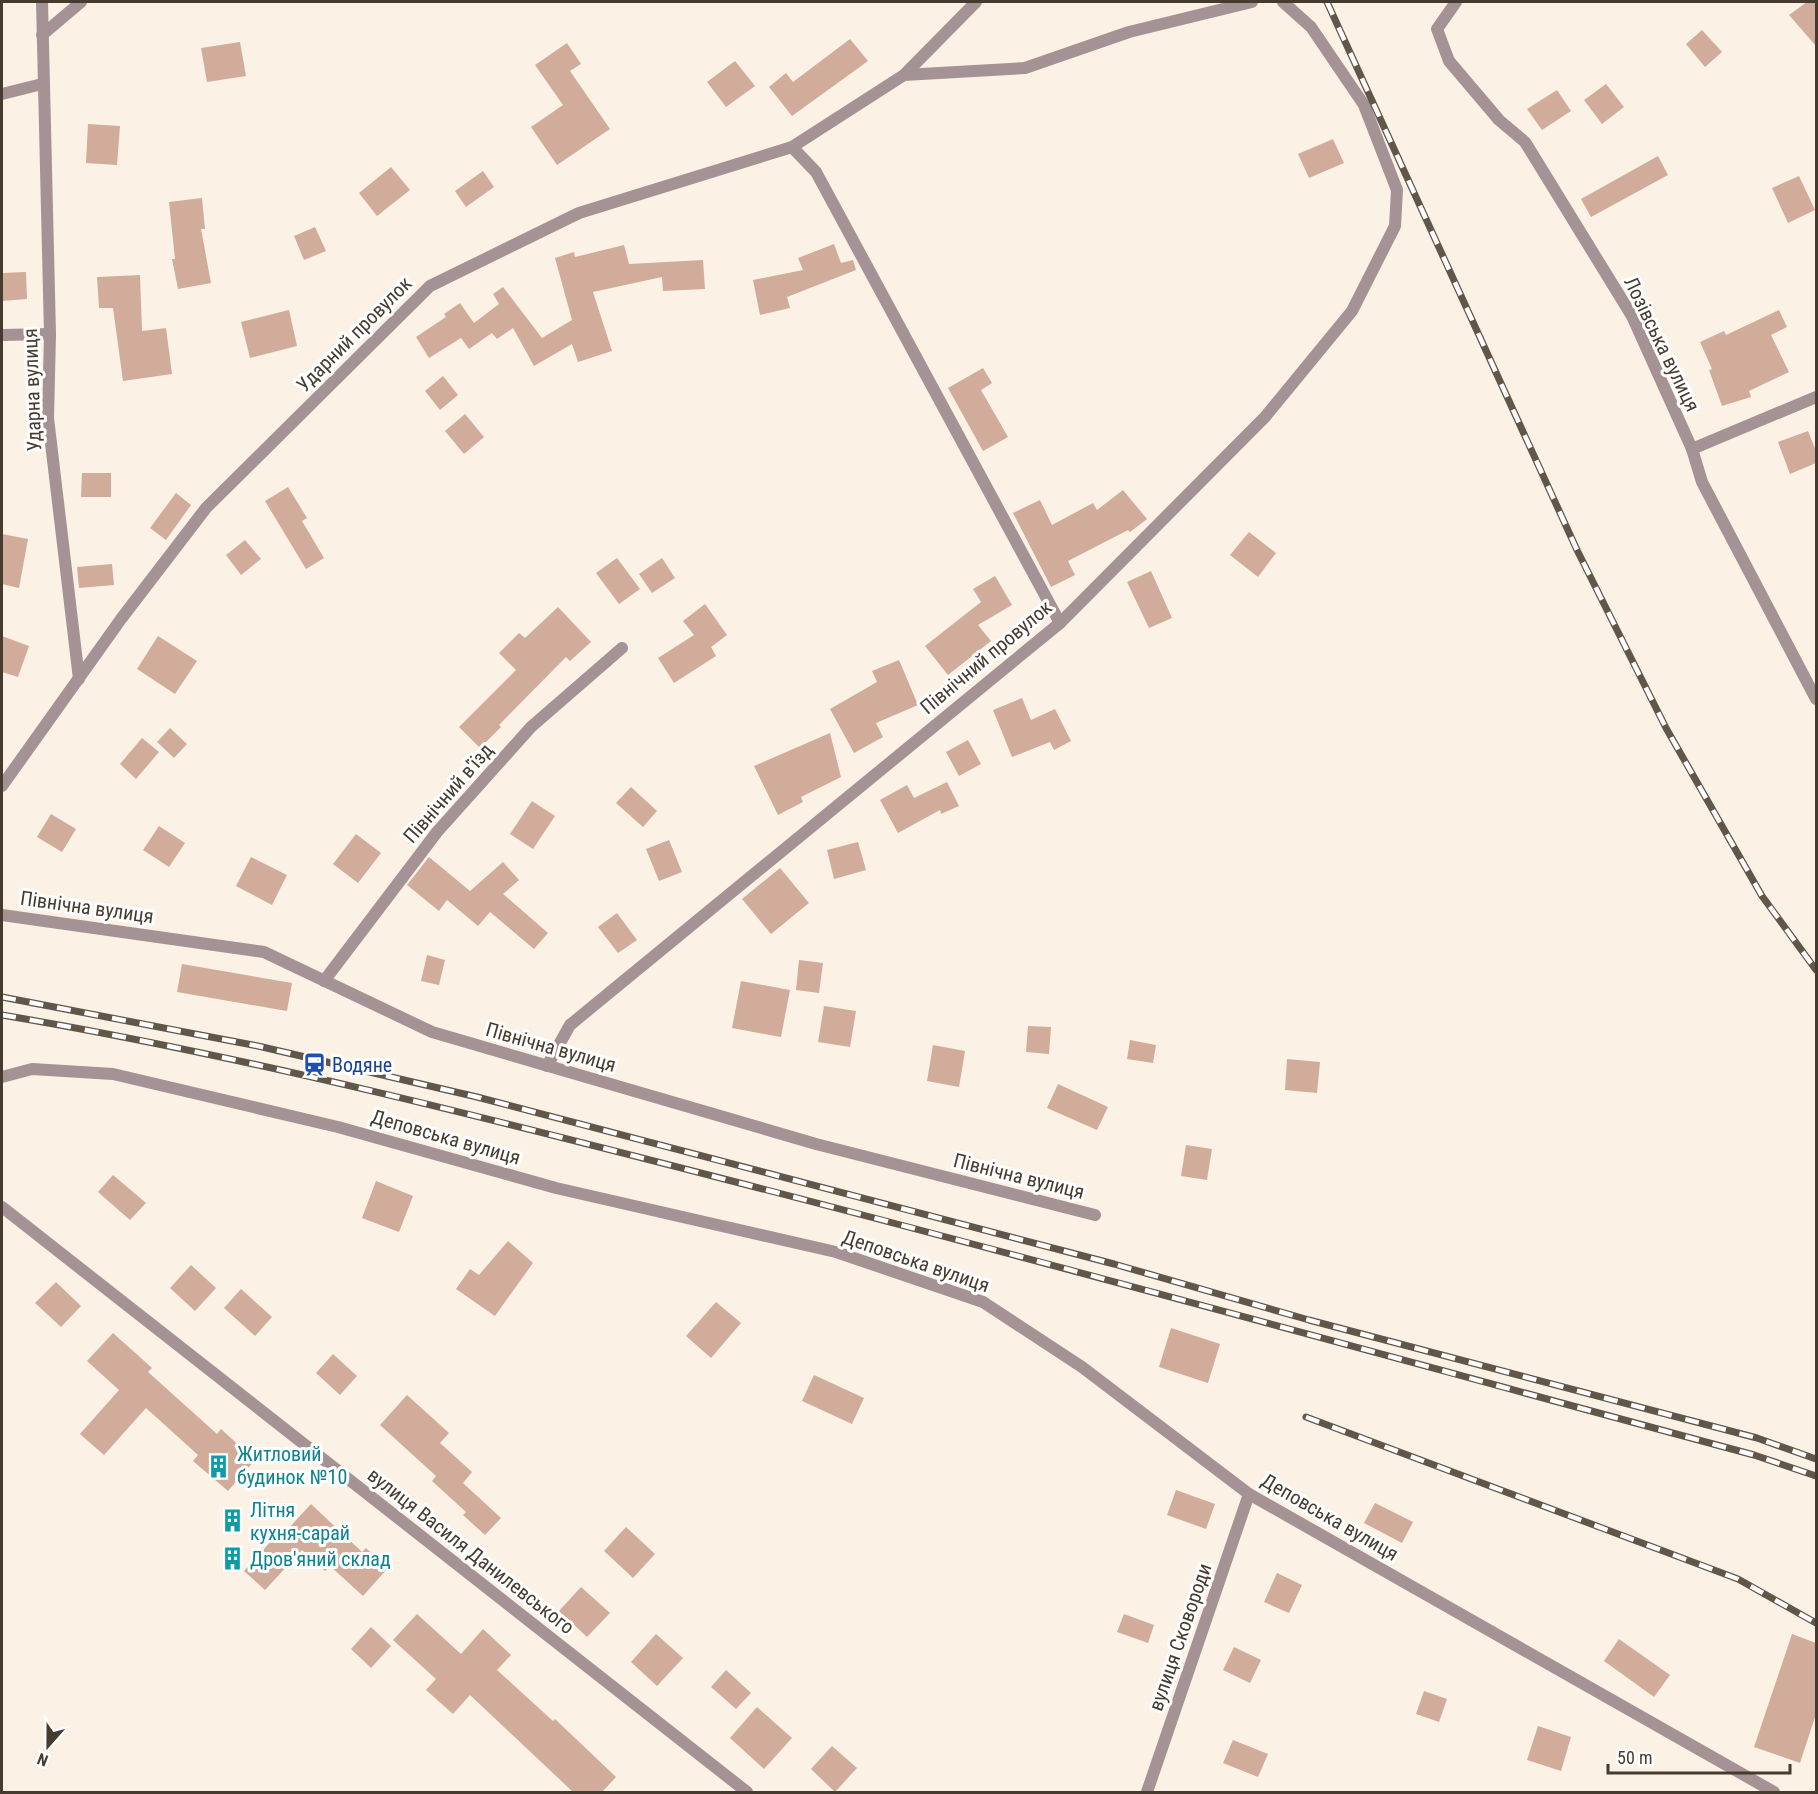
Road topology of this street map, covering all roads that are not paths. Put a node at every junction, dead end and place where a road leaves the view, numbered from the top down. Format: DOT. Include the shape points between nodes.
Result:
graph roads {
  1 [pos="42,2"];
  2 [pos="81,2"];
  3 [pos="976,2"];
  4 [pos="1252,2"];
  5 [pos="1283,2"];
  6 [pos="1456,2"];
  7 [pos="42,35"];
  8 [pos="904,75"];
  9 [pos="42,84"];
  10 [pos="2,94"];
  11 [pos="792,147"];
  12 [pos="50,333"];
  13 [pos="2,334"];
  14 [pos="1816,398"];
  15 [pos="1692,449"];
  16 [pos="1060,622"];
  17 [pos="622,648"];
  18 [pos="79,679"];
  19 [pos="1816,699"];
  20 [pos="2,786"];
  21 [pos="2,915"];
  22 [pos="324,981"];
  23 [pos="547,1066"];
  24 [pos="2,1077"];
  25 [pos="2,1207"];
  26 [pos="1095,1215"];
  27 [pos="1249,1494"];
  28 [pos="747,1792"];
  29 [pos="1147,1792"];
  30 [pos="1773,1792"];
  1 -- 7 [label="street, Ударна вулиця"];
  2 -- 7 [label="street"];
  3 -- 8 [label="street, Ударний провулок"];
  4 -- 8 [label="street" via="1129,32 1025,68"];
  5 -- 16 [label="street, Північний провулок" via="1311,27 1364,105 1397,190 1395,226 1352,311 1265,417"];
  6 -- 15 [label="street, Лозівська вулиця" via="1437,29 1449,61 1499,120 1526,142 1632,316"];
  7 -- 9 [label="street, Ударна вулиця"];
  8 -- 11 [label="street, Ударний провулок"];
  9 -- 10 [label="street"];
  9 -- 12 [label="street, Ударна вулиця"];
  11 -- 16 [label="street" via="816,172"];
  11 -- 18 [label="street, Ударний провулок" via="579,213 430,286 206,508"];
  12 -- 13 [label="street"];
  12 -- 18 [label="street, Ударна вулиця" via="48,418"];
  14 -- 15 [label="street"];
  15 -- 19 [label="street, Лозівська вулиця" via="1702,482"];
  16 -- 23 [label="street, Північний провулок" via="570,1025"];
  17 -- 22 [label="street, Північний в'їзд" via="524,736 437,832"];
  18 -- 20 [label="street"];
  21 -- 22 [label="street, Північна вулиця" via="264,952"];
  22 -- 23 [label="street, Північна вулиця" via="432,1032"];
  23 -- 26 [label="street, Північна вулиця" via="806,1141"];
  24 -- 27 [label="street, Деповська вулиця" via="32,1068 113,1074 338,1126 556,1188 836,1252 983,1302 1082,1367"];
  25 -- 28 [label="street, вулиця Василя Данилевського"];
  27 -- 29 [label="street, вулиця Сковороди"];
  27 -- 30 [label="street, Деповська вулиця"];
}
